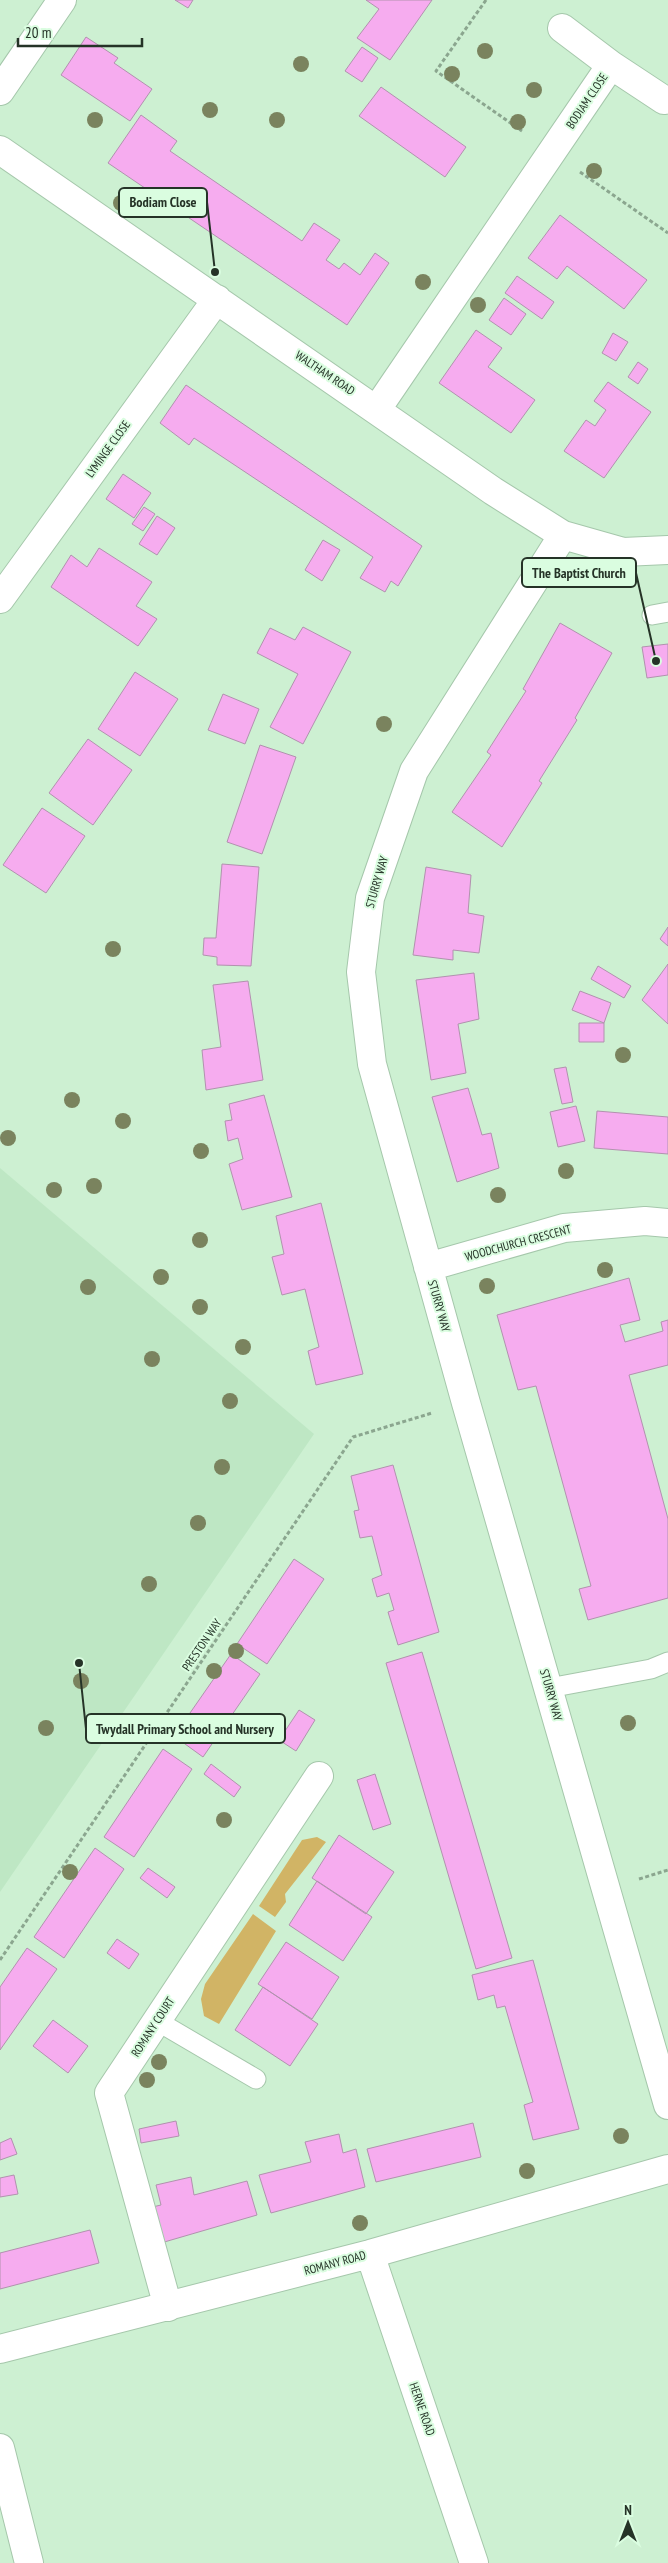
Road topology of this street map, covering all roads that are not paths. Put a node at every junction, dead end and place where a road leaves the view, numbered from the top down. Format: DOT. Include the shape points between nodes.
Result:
graph roads {
  1 [pos="62,0"];
  2 [pos="562,28"];
  3 [pos="611,65"];
  4 [pos="0,91"];
  5 [pos="664,100"];
  6 [pos="0,150"];
  7 [pos="217,299"];
  8 [pos="377,409"];
  9 [pos="563,535"];
  10 [pos="668,550"];
  11 [pos="0,599"];
  12 [pos="668,1223"];
  13 [pos="428,1268"];
  14 [pos="668,1662"];
  15 [pos="549,1688"];
  16 [pos="319,1776"];
  17 [pos="156,2022"];
  18 [pos="256,2079"];
  19 [pos="668,2105"];
  20 [pos="668,2169"];
  21 [pos="370,2254"];
  22 [pos="168,2307"];
  23 [pos="0,2349"];
  24 [pos="0,2448"];
  25 [pos="29,2563"];
  26 [pos="474,2563"];
  1 -- 4 [label="street"];
  2 -- 3 [label="street, BODIAM CLOSE"];
  3 -- 5 [label="street, BODIAM CLOSE"];
  3 -- 8 [label="street, BODIAM CLOSE"];
  6 -- 7 [label="street, WALTHAM ROAD"];
  7 -- 8 [label="street, WALTHAM ROAD"];
  7 -- 11 [label="street, LYMINGE CLOSE"];
  8 -- 9 [label="street, WALTHAM ROAD" via="493,491"];
  9 -- 10 [label="street, WALTHAM ROAD" via="623,552"];
  9 -- 13 [label="street, STURRY WAY" via="414,771 370,898 361,972 372,1064"];
  12 -- 13 [label="street, WOODCHURCH CRESCENT" via="645,1221 564,1228"];
  13 -- 15 [label="street, STURRY WAY"];
  14 -- 15 [label="lane" via="651,1669"];
  15 -- 19 [label="street, STURRY WAY"];
  16 -- 17 [label="street, ROMANY COURT"];
  17 -- 18 [label="lane"];
  17 -- 22 [label="street, ROMANY COURT" via="109,2093"];
  20 -- 21 [label="street, ROMANY ROAD"];
  21 -- 22 [label="street, ROMANY ROAD"];
  21 -- 26 [label="street, HERNE ROAD"];
  22 -- 23 [label="street, ROMANY ROAD"];
  24 -- 25 [label="street"];
}
